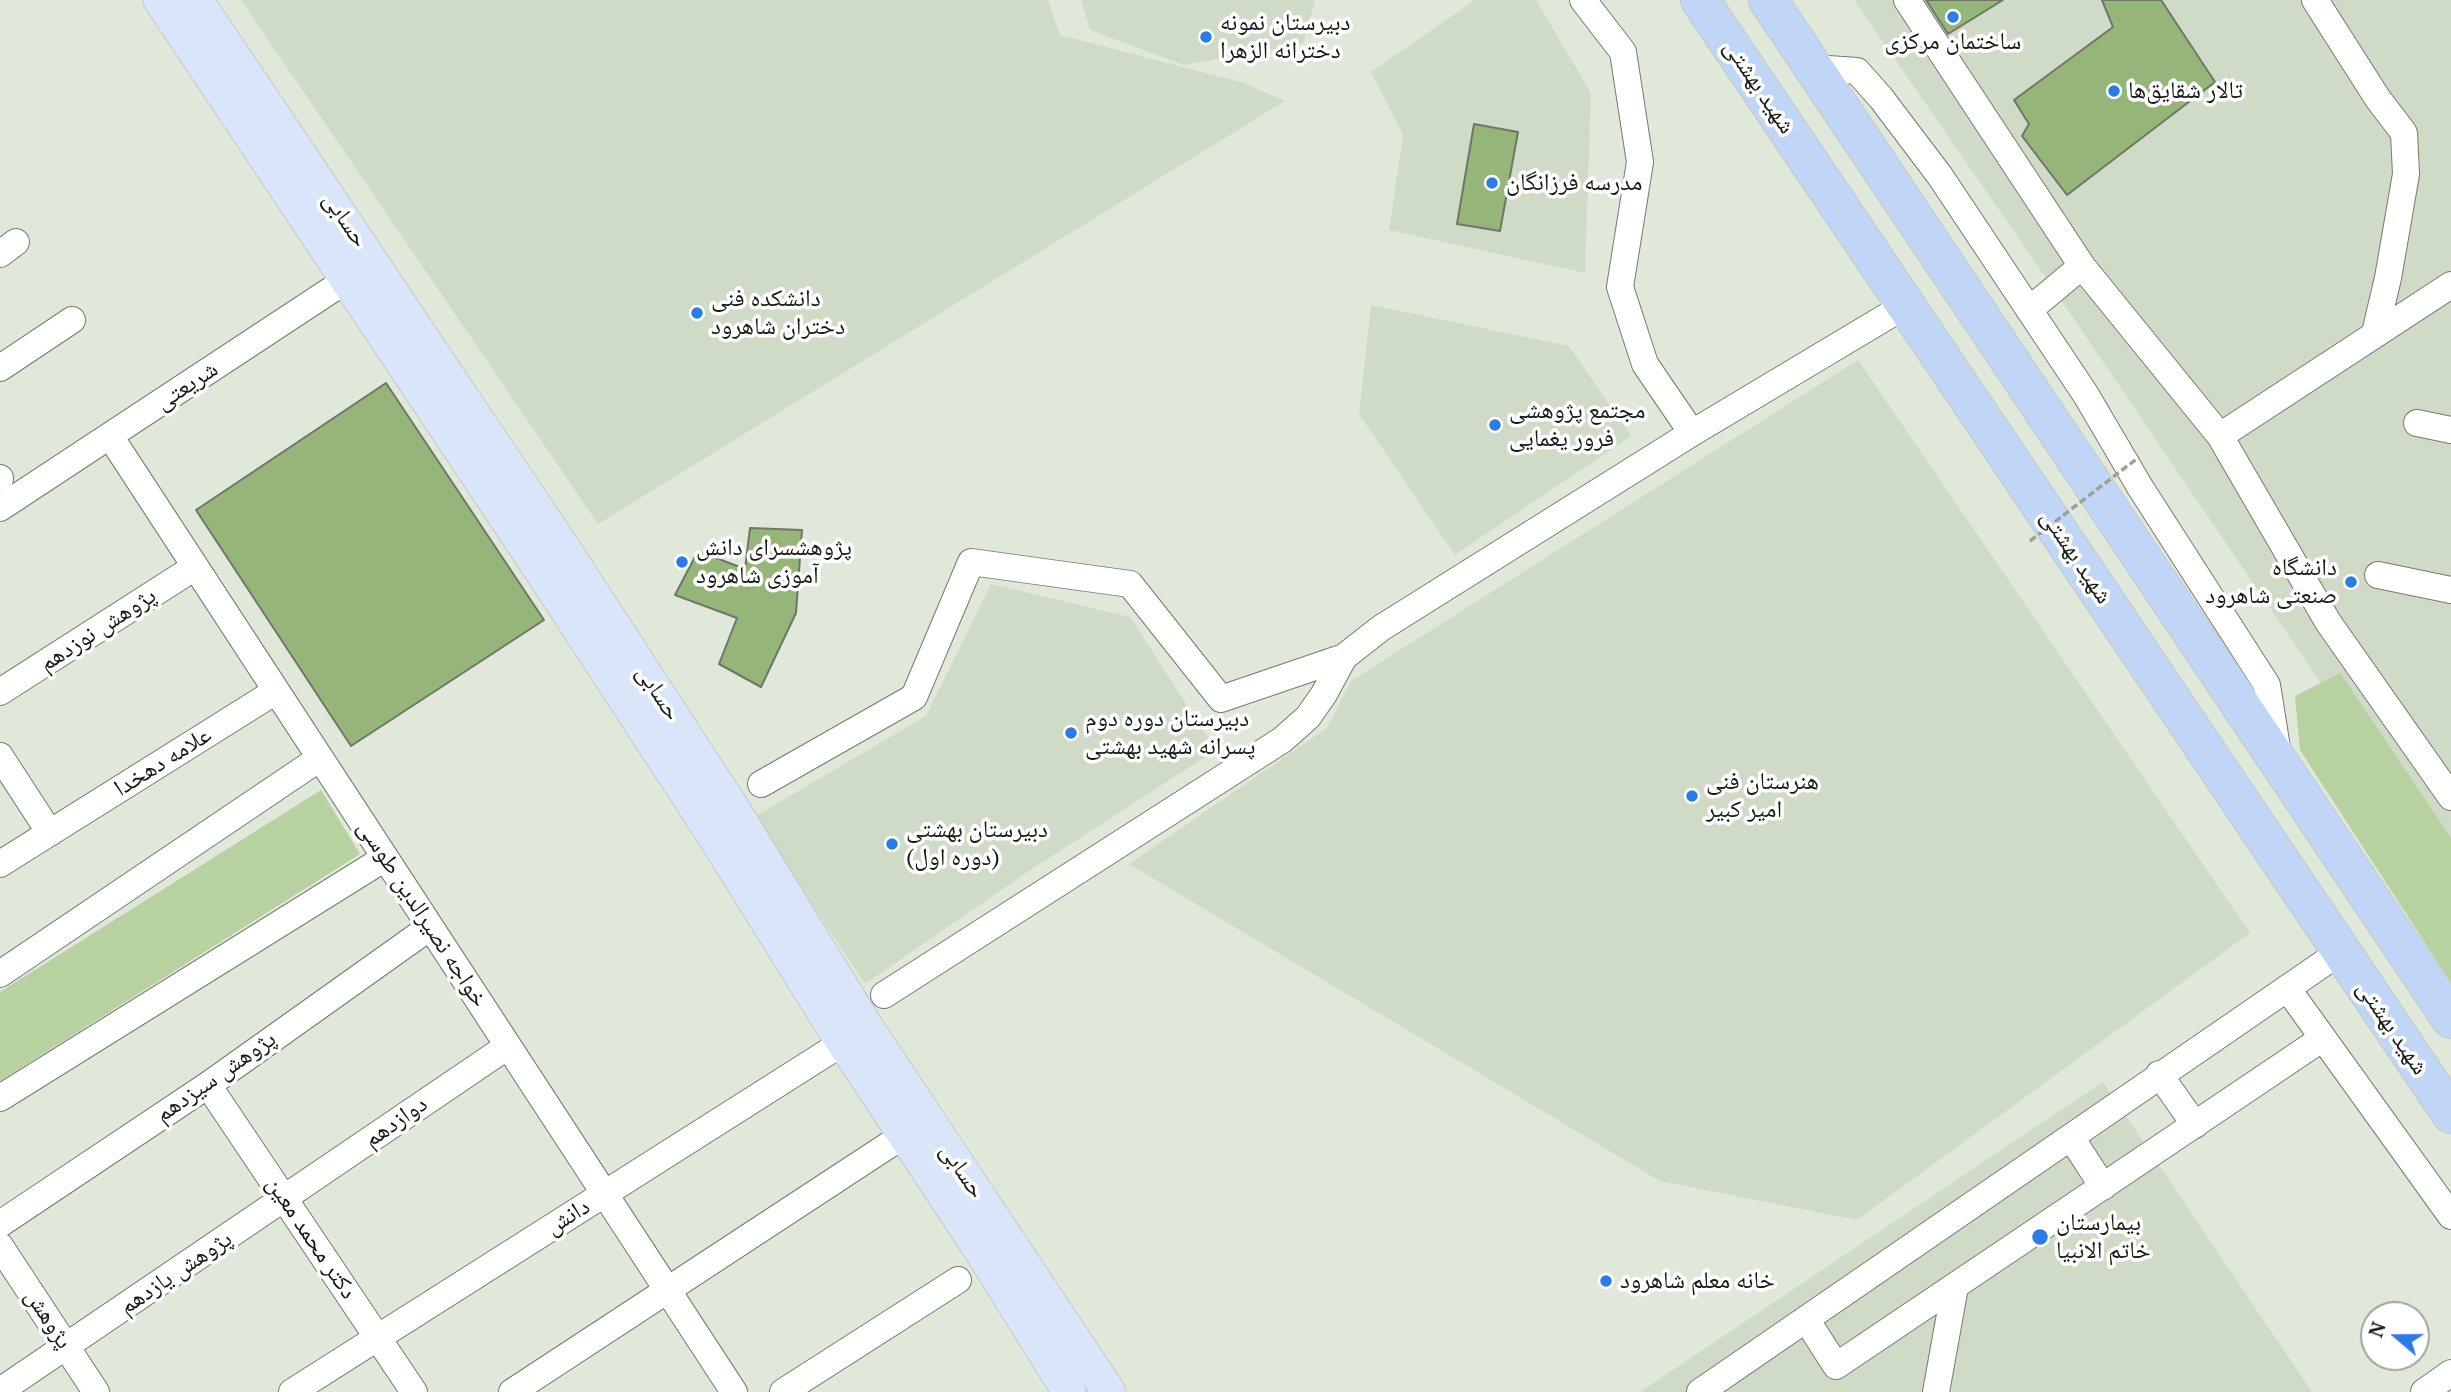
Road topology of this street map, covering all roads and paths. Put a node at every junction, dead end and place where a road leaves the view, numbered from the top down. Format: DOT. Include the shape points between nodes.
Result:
graph roads {
  1 [pos="160,0"];
  2 [pos="196,0"];
  3 [pos="1583,0"];
  4 [pos="1700,0"];
  5 [pos="1768,0"];
  6 [pos="1907,0"];
  7 [pos="2315,0"];
  8 [pos="1814,68"];
  9 [pos="373,263"];
  10 [pos="2082,266"];
  11 [pos="346,281"];
  12 [pos="2451,285"];
  13 [pos="1906,305"];
  14 [pos="2029,310"];
  15 [pos="72,320"];
  16 [pos="2375,333"];
  17 [pos="0,368"];
  18 [pos="2417,423"];
  19 [pos="2451,430"];
  20 [pos="1692,433"];
  21 [pos="110,436"];
  22 [pos="2220,436"];
  23 [pos="2140,457"];
  24 [pos="0,508"];
  25 [pos="2030,541"];
  26 [pos="195,567"];
  27 [pos="2378,575"];
  28 [pos="2451,590"];
  29 [pos="1344,657"];
  30 [pos="276,691"];
  31 [pos="0,692"];
  32 [pos="0,756"];
  33 [pos="320,758"];
  34 [pos="2280,762"];
  35 [pos="761,784"];
  36 [pos="2451,797"];
  37 [pos="50,833"];
  38 [pos="386,858"];
  39 [pos="0,864"];
  40 [pos="430,927"];
  41 [pos="2340,952"];
  42 [pos="0,974"];
  43 [pos="2287,988"];
  44 [pos="884,995"];
  45 [pos="2446,998"];
  46 [pos="855,1035"];
  47 [pos="2323,1038"];
  48 [pos="508,1046"];
  49 [pos="2159,1074"];
  50 [pos="208,1085"];
  51 [pos="0,1098"];
  52 [pos="2451,1114"];
  53 [pos="2195,1125"];
  54 [pos="904,1135"];
  55 [pos="2071,1137"];
  56 [pos="2103,1187"];
  57 [pos="604,1194"];
  58 [pos="284,1199"];
  59 [pos="2451,1216"];
  60 [pos="0,1224"];
  61 [pos="0,1246"];
  62 [pos="958,1280"];
  63 [pos="1955,1287"];
  64 [pos="667,1290"];
  65 [pos="1806,1319"];
  66 [pos="377,1338"];
  67 [pos="67,1347"];
  68 [pos="2451,1373"];
  69 [pos="1061,1389"];
  70 [pos="0,1391"];
  71 [pos="96,1392"];
  72 [pos="292,1392"];
  73 [pos="414,1392"];
  74 [pos="512,1392"];
  75 [pos="734,1392"];
  76 [pos="783,1392"];
  77 [pos="1110,1392"];
  78 [pos="1700,1392"];
  79 [pos="1936,1392"];
  80 [pos="2424,1392"];
  1 -- 11 [label="main road, حسابی"];
  2 -- 9 [label="main road, حسابی"];
  3 -- 20 [label="street" via="1623,52 1640,162 1620,287 1645,364"];
  4 -- 13 [label="highway, شهید بهشتی"];
  5 -- 8 [label="highway"];
  6 -- 10 [label="street"];
  7 -- 16 [label="street" via="2404,133 2406,174"];
  8 -- 14 [label="street" via="1857,71 1881,98 1940,176"];
  8 -- 34 [label="highway"];
  9 -- 11 [label="street, شریعتی"];
  9 -- 46 [label="main road, حسابی" via="721,790"];
  10 -- 14 [label="street"];
  10 -- 22 [label="street"];
  11 -- 21 [label="street, شریعتی"];
  11 -- 46 [label="main road, حسابی" via="714,836"];
  12 -- 16 [label="street"];
  13 -- 20 [label="street"];
  13 -- 41 [label="highway, شهید بهشتی"];
  14 -- 34 [label="street" via="2267,685"];
  15 -- 17 [label="street"];
  16 -- 22 [label="street"];
  18 -- 19 [label="street"];
  20 -- 29 [label="street" via="1381,628"];
  21 -- 24 [label="street, شریعتی"];
  21 -- 26 [label="street, خواجه نصیرالدین طوسی"];
  22 -- 36 [label="street" via="2328,622"];
  23 -- 25 [label="path, bridge"];
  26 -- 30 [label="street, خواجه نصیرالدین طوسی"];
  26 -- 31 [label="street, پژوهش نوزدهم"];
  27 -- 28 [label="street"];
  29 -- 35 [label="street" via="1221,699 1130,584 971,562 914,697"];
  29 -- 44 [label="street" via="1308,717 1282,740"];
  30 -- 33 [label="street, خواجه نصیرالدین طوسی"];
  30 -- 37 [label="street, علامه دهخدا"];
  32 -- 37 [label="street"];
  33 -- 38 [label="street, خواجه نصیرالدین طوسی"];
  33 -- 42 [label="street"];
  34 -- 45 [label="highway"];
  37 -- 39 [label="street, علامه دهخدا"];
  38 -- 40 [label="street, خواجه نصیرالدین طوسی"];
  38 -- 51 [label="street"];
  40 -- 48 [label="street, خواجه نصیرالدین طوسی"];
  40 -- 50 [label="street, پژوهش سیزدهم"];
  41 -- 43 [label="street"];
  41 -- 52 [label="highway, شهید بهشتی"];
  43 -- 47 [label="street"];
  43 -- 49 [label="street"];
  46 -- 54 [label="main road, حسابی"];
  46 -- 57 [label="street, دانش"];
  46 -- 77 [label="main road, حسابی"];
  47 -- 53 [label="street"];
  47 -- 59 [label="street"];
  48 -- 57 [label="street, خواجه نصیرالدین طوسی"];
  48 -- 58 [label="street, دوازدهم"];
  49 -- 53 [label="street"];
  49 -- 55 [label="street"];
  50 -- 58 [label="street, دکتر محمد معین"];
  50 -- 60 [label="street, پژوهش سیزدهم"];
  53 -- 56 [label="street"];
  54 -- 64 [label="street"];
  54 -- 69 [label="main road, حسابی" via="978,1246"];
  55 -- 56 [label="street"];
  55 -- 65 [label="street"];
  56 -- 63 [label="street"];
  57 -- 64 [label="street, خواجه نصیرالدین طوسی"];
  57 -- 66 [label="street, دانش"];
  58 -- 66 [label="street, دکتر محمد معین"];
  58 -- 67 [label="street, پژوهش یازدهم"];
  61 -- 67 [label="street, پژوهش"];
  62 -- 76 [label="street"];
  63 -- 65 [label="street" via="1836,1366"];
  63 -- 79 [label="street"];
  64 -- 74 [label="street"];
  64 -- 75 [label="street, خواجه نصیرالدین طوسی"];
  65 -- 78 [label="street"];
  66 -- 72 [label="street, دانش"];
  66 -- 73 [label="street, دکتر محمد معین"];
  67 -- 70 [label="street, پژوهش یازدهم"];
  67 -- 71 [label="street, پژوهش"];
  68 -- 80 [label="street"];
}
